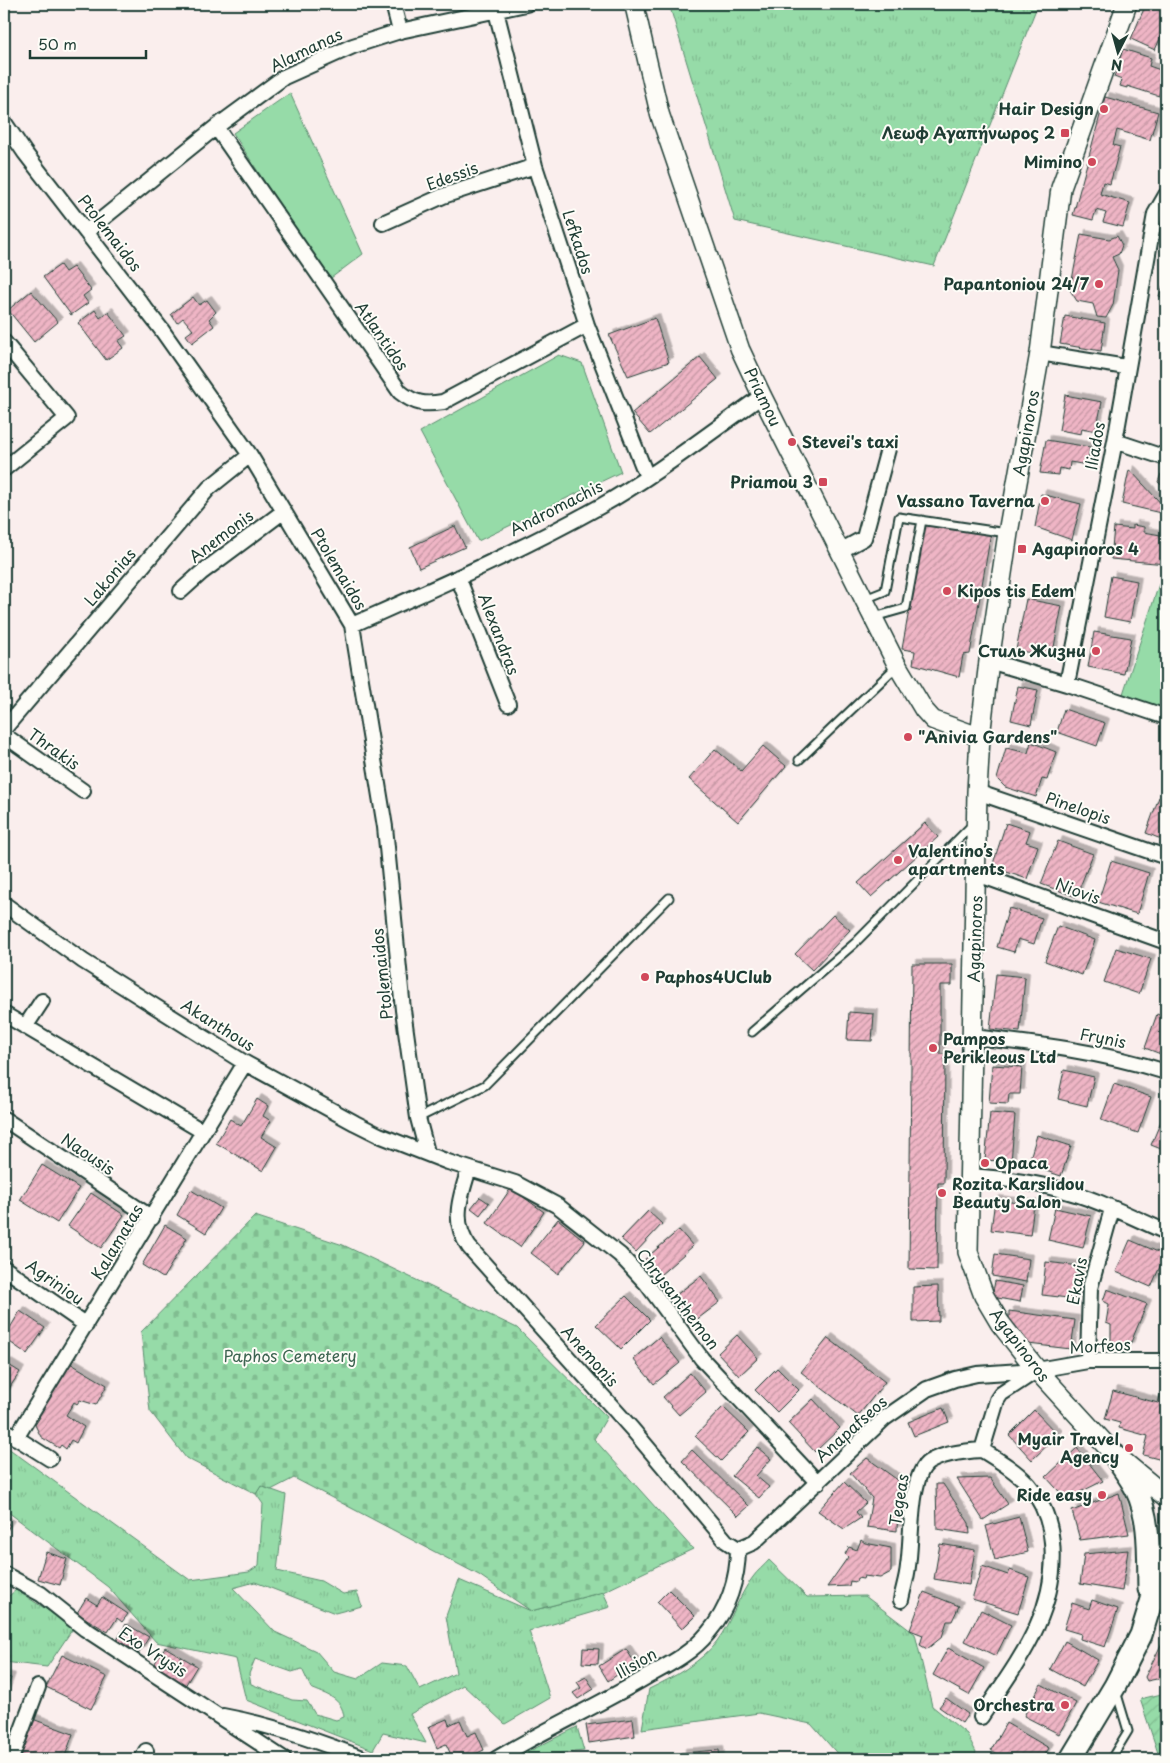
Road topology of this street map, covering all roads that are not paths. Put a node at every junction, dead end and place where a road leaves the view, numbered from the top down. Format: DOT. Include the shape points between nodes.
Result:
graph roads {
  1 [pos="393,4"];
  2 [pos="526,4"];
  3 [pos="634,4"];
  4 [pos="1126,4"];
  5 [pos="496,11"];
  6 [pos="400,31"];
  7 [pos="4,122"];
  8 [pos="216,127"];
  9 [pos="535,166"];
  10 [pos="1166,195"];
  11 [pos="383,224"];
  12 [pos="86,232"];
  13 [pos="587,325"];
  14 [pos="4,342"];
  15 [pos="1040,353"];
  16 [pos="1126,367"];
  17 [pos="762,396"];
  18 [pos="1115,441"];
  19 [pos="888,448"];
  20 [pos="250,455"];
  21 [pos="1166,458"];
  22 [pos="4,469"];
  23 [pos="647,477"];
  24 [pos="284,511"];
  25 [pos="922,520"];
  26 [pos="1008,533"];
  27 [pos="840,551"];
  28 [pos="458,577"];
  29 [pos="181,591"];
  30 [pos="864,599"];
  31 [pos="874,617"];
  32 [pos="352,625"];
  33 [pos="989,661"];
  34 [pos="897,666"];
  35 [pos="1067,684"];
  36 [pos="508,704"];
  37 [pos="1166,717"];
  38 [pos="4,729"];
  39 [pos="4,735"];
  40 [pos="980,736"];
  41 [pos="799,760"];
  42 [pos="83,791"];
  43 [pos="977,792"];
  44 [pos="977,820"];
  45 [pos="1166,857"];
  46 [pos="977,874"];
  47 [pos="669,898"];
  48 [pos="4,904"];
  49 [pos="1166,942"];
  50 [pos="42,1001"];
  51 [pos="4,1014"];
  52 [pos="25,1027"];
  53 [pos="752,1032"];
  54 [pos="972,1037"];
  55 [pos="245,1063"];
  56 [pos="1166,1072"];
  57 [pos="418,1118"];
  58 [pos="4,1119"];
  59 [pos="202,1131"];
  60 [pos="427,1152"];
  61 [pos="469,1169"];
  62 [pos="970,1176"];
  63 [pos="1112,1209"];
  64 [pos="152,1218"];
  65 [pos="1166,1232"];
  66 [pos="4,1268"];
  67 [pos="86,1325"];
  68 [pos="1088,1361"];
  69 [pos="1166,1361"];
  70 [pos="1036,1370"];
  71 [pos="4,1430"];
  72 [pos="16,1438"];
  73 [pos="982,1450"];
  74 [pos="1113,1453"];
  75 [pos="50,1459"];
  76 [pos="818,1483"];
  77 [pos="1166,1497"];
  78 [pos="738,1549"];
  79 [pos="1166,1554"];
  80 [pos="4,1574"];
  81 [pos="901,1600"];
  82 [pos="1150,1609"];
  83 [pos="1115,1686"];
  84 [pos="38,1687"];
  85 [pos="218,1715"];
  86 [pos="981,1718"];
  87 [pos="11,1759"];
  88 [pos="284,1759"];
  89 [pos="364,1759"];
  90 [pos="496,1759"];
  91 [pos="1071,1759"];
  92 [pos="1111,1759"];
  1 -- 6 [label="street"];
  2 -- 5 [label="street, Alamanas"];
  3 -- 17 [label="street, Priamou" via="660,115 740,349"];
  4 -- 15 [label="main road, Agapinoros" via="1061,188"];
  5 -- 6 [label="street, Alamanas"];
  5 -- 9 [label="street, Lefkados"];
  6 -- 8 [label="street, Alamanas" via="353,46 284,77"];
  7 -- 12 [label="street, Ptolemaidos"];
  8 -- 12 [label="street, Alamanas"];
  8 -- 13 [label="street, Atlantidos" via="400,392 412,402 426,405 443,402"];
  9 -- 11 [label="street, Edessis" via="443,196"];
  9 -- 13 [label="street, Lefkados"];
  10 -- 16 [label="street, Iliados" via="1155,214"];
  12 -- 20 [label="street, Ptolemaidos" via="162,329"];
  13 -- 23 [label="street, Lefkados"];
  14 -- 22 [label="street" via="67,418"];
  15 -- 16 [label="street"];
  15 -- 26 [label="main road, Agapinoros"];
  16 -- 18 [label="street, Iliados"];
  17 -- 23 [label="street, Andromachis"];
  17 -- 27 [label="street, Priamou"];
  18 -- 21 [label="street"];
  18 -- 35 [label="street, Iliados"];
  19 -- 27 [label="street" via="864,538"];
  20 -- 24 [label="street, Ptolemaidos"];
  20 -- 38 [label="street, Lakonias" via="209,488"];
  23 -- 28 [label="street, Andromachis" via="599,507"];
  24 -- 29 [label="street, Anemonis"];
  24 -- 32 [label="street, Ptolemaidos"];
  25 -- 26 [label="lane"];
  25 -- 30 [label="lane" via="899,517 885,591"];
  25 -- 31 [label="lane" via="906,608"];
  26 -- 33 [label="main road, Agapinoros"];
  27 -- 30 [label="street, Priamou"];
  28 -- 32 [label="street, Andromachis"];
  28 -- 36 [label="street, Alexandras"];
  30 -- 31 [label="street, Priamou"];
  31 -- 34 [label="street, Priamou"];
  32 -- 57 [label="street, Ptolemaidos" via="385,827 403,1010"];
  33 -- 35 [label="street"];
  33 -- 40 [label="main road, Agapinoros"];
  34 -- 40 [label="street, Priamou" via="933,720"];
  34 -- 41 [label="lane"];
  35 -- 37 [label="street"];
  39 -- 42 [label="street, Thrakis"];
  40 -- 43 [label="main road, Agapinoros"];
  43 -- 44 [label="main road, Agapinoros"];
  43 -- 45 [label="street, Pinelopis"];
  44 -- 46 [label="main road, Agapinoros"];
  44 -- 53 [label="lane" via="855,943"];
  46 -- 49 [label="street, Niovis"];
  46 -- 54 [label="main road, Agapinoros"];
  47 -- 57 [label="lane" via="486,1085"];
  48 -- 55 [label="street, Akanthous" via="83,961"];
  50 -- 52 [label="street"];
  51 -- 52 [label="street"];
  52 -- 59 [label="street"];
  54 -- 56 [label="street, Frynis" via="1124,1059"];
  54 -- 62 [label="main road, Agapinoros"];
  55 -- 59 [label="street, Kalamatas"];
  55 -- 60 [label="street, Akanthous" via="379,1135"];
  57 -- 60 [label="street, Ptolemaidos"];
  58 -- 64 [label="street, Naousis"];
  59 -- 64 [label="street, Kalamatas"];
  60 -- 61 [label="street, Chrysanthemon"];
  61 -- 76 [label="street, Chrysanthemon" via="515,1183 537,1194 579,1221 620,1255 647,1284 702,1359"];
  61 -- 78 [label="street, Anemonis" via="458,1221 462,1238 469,1248 632,1429 726,1541"];
  62 -- 63 [label="street" via="1006,1178 1056,1188"];
  62 -- 70 [label="main road, Agapinoros" via="968,1252 973,1268 1000,1323"];
  63 -- 65 [label="street"];
  63 -- 68 [label="street, Ekavis" via="1090,1288"];
  64 -- 67 [label="street, Kalamatas"];
  66 -- 67 [label="street, Agriniou"];
  67 -- 72 [label="street, Kalamatas"];
  68 -- 69 [label="street, Morfeos"];
  68 -- 70 [label="street, Morfeos"];
  70 -- 73 [label="street" via="1001,1394"];
  70 -- 74 [label="main road, Agapinoros"];
  70 -- 76 [label="street, Anapafseos" via="977,1374 928,1389 885,1418"];
  71 -- 72 [label="street"];
  72 -- 75 [label="street"];
  73 -- 81 [label="street, Tegeas" via="959,1452 928,1462 921,1470 915,1492 908,1566"];
  73 -- 86 [label="street" via="1028,1484 1044,1508 1054,1555 1052,1586 1040,1623"];
  74 -- 77 [label="main road, Agapinoros"];
  74 -- 82 [label="main road" via="1136,1488 1148,1524"];
  76 -- 78 [label="street, Anapafseos" via="754,1542"];
  78 -- 90 [label="street, Ilision" via="736,1578 725,1607 697,1645 593,1708"];
  79 -- 82 [label="main road"];
  80 -- 85 [label="street, Exo Vrysis" via="41,1594 85,1629"];
  82 -- 83 [label="main road" via="1141,1635"];
  83 -- 91 [label="main road"];
  83 -- 92 [label="lane" via="1128,1731"];
  84 -- 87 [label="street"];
  85 -- 88 [label="street, Exo Vrysis"];
  85 -- 89 [label="street" via="257,1722"];
}
